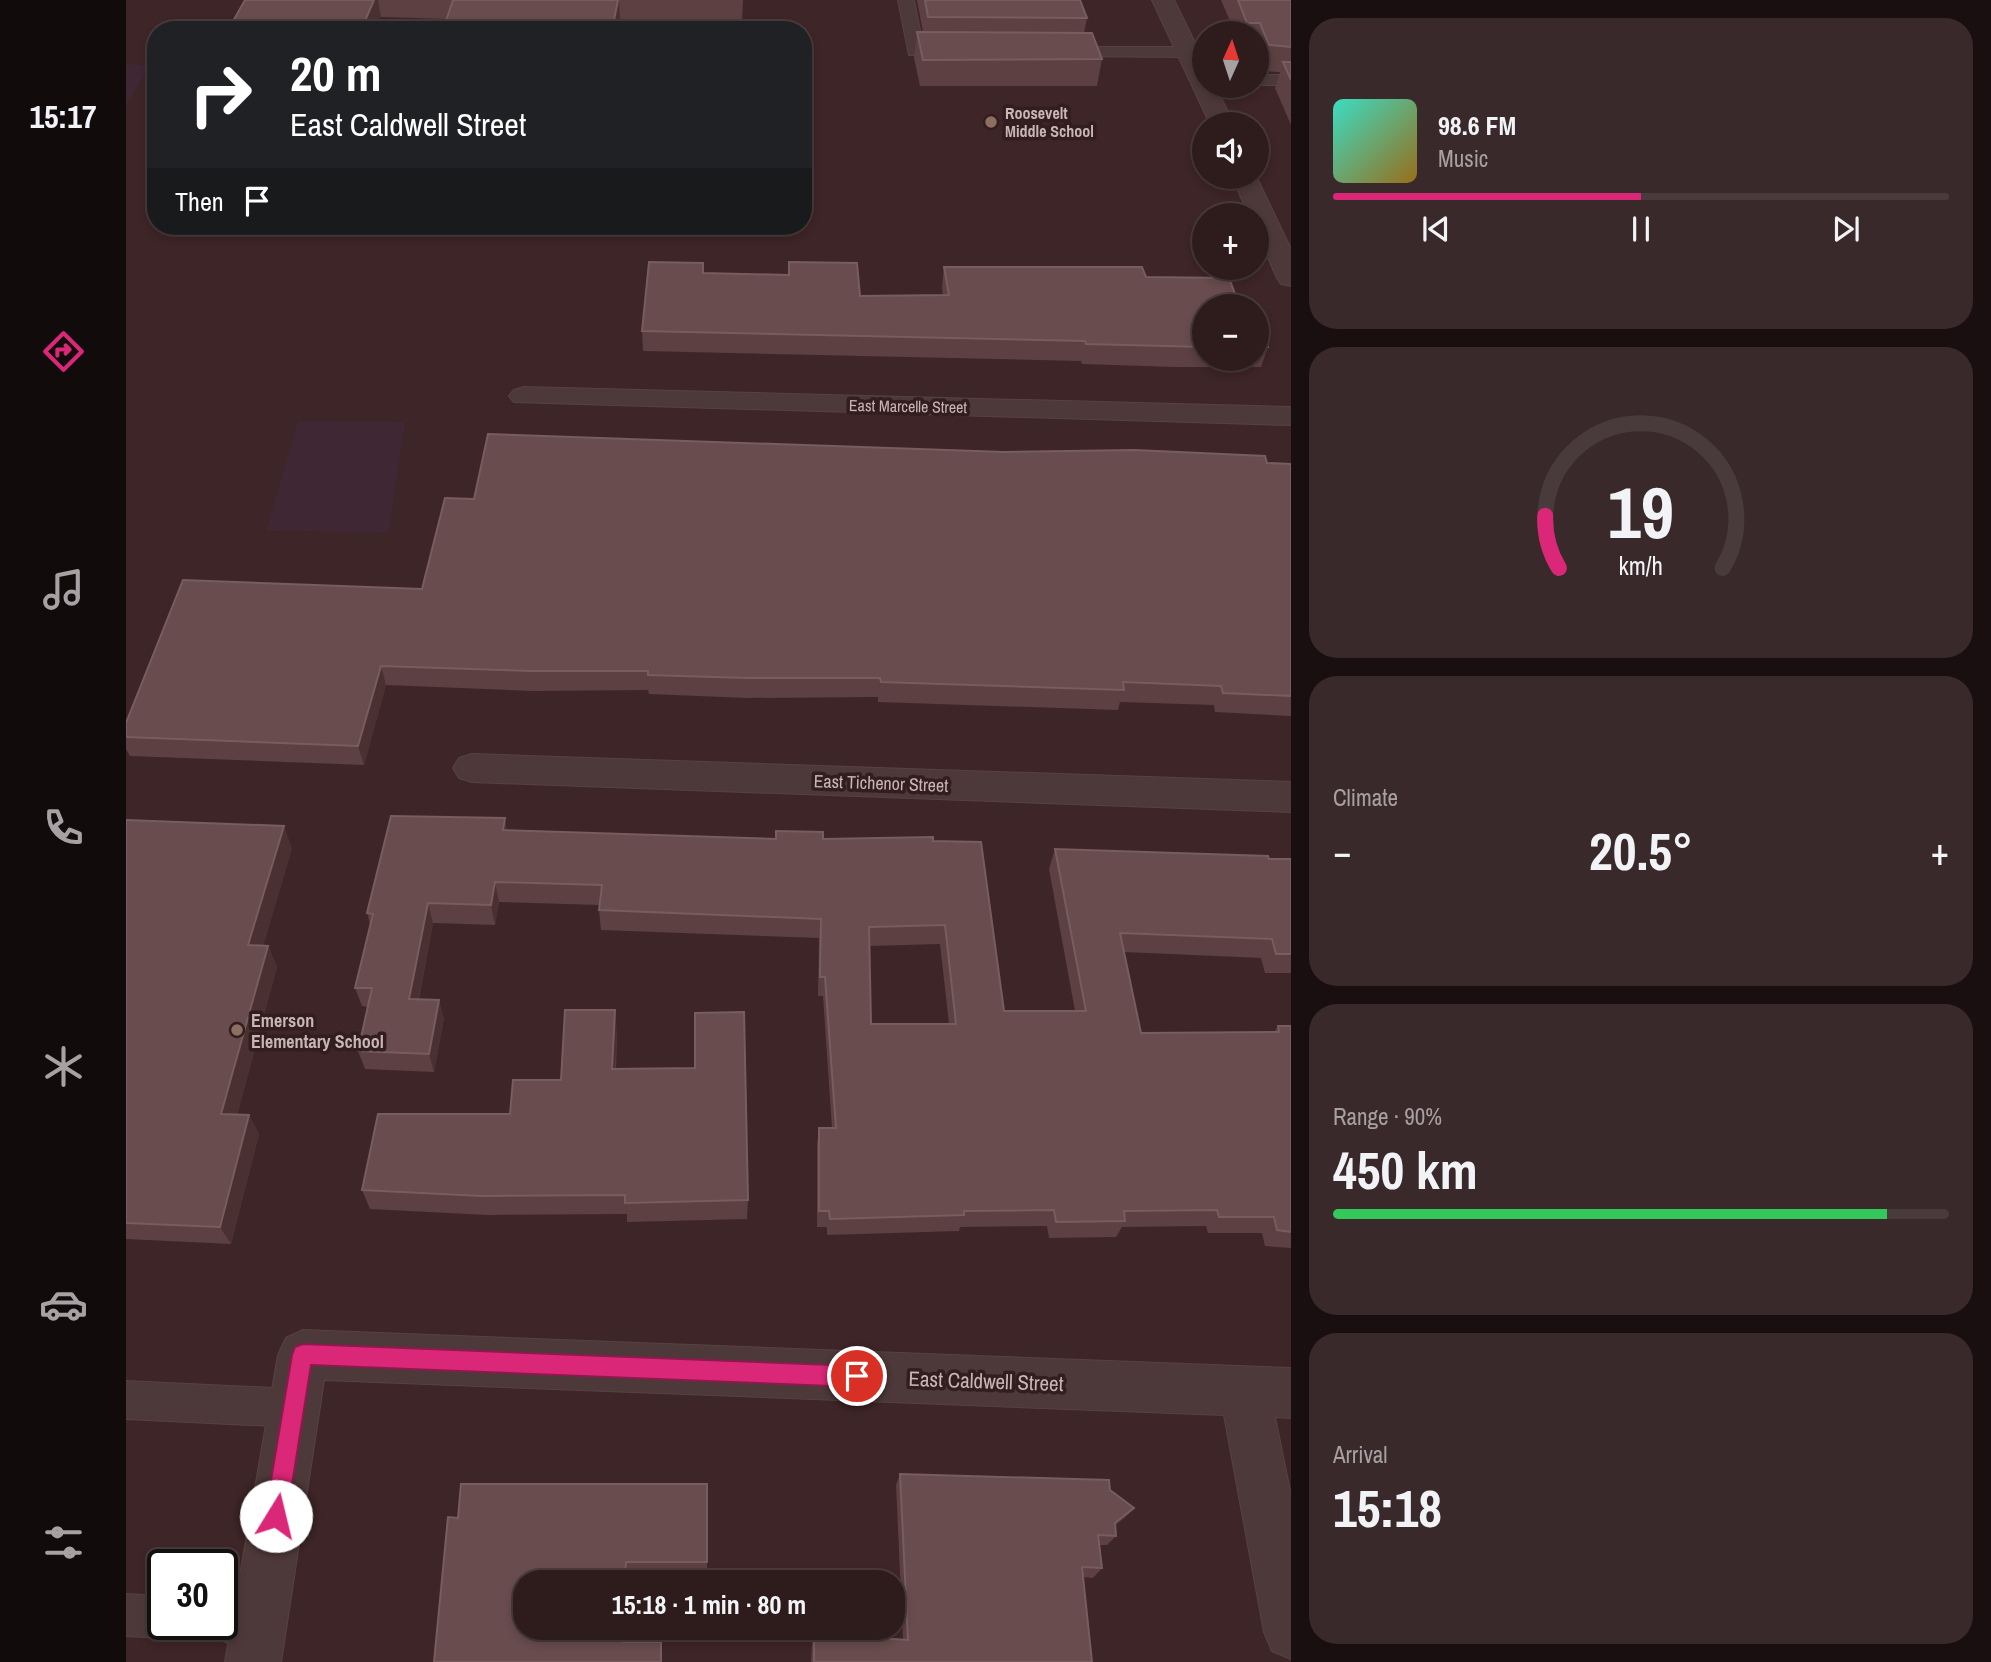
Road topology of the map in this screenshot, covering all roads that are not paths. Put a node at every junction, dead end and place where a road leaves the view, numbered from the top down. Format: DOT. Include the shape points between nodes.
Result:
graph roads {
  1 [pos="906,0"];
  2 [pos="1163,0"];
  3 [pos="970,51"];
  4 [pos="1038,52"];
  5 [pos="1188,52"];
  6 [pos="1192,60"];
  7 [pos="1269,80"];
  8 [pos="1291,80"];
  9 [pos="1250,189"];
  10 [pos="1291,278"];
  11 [pos="524,396"];
  12 [pos="1291,416"];
  13 [pos="472,768"];
  14 [pos="1291,797"];
  15 [pos="1268,1392"];
  16 [pos="126,1400"];
  17 [pos="293,1408"];
  18 [pos="126,1615"];
  19 [pos="147,1616"];
  20 [pos="1291,1632"];
  21 [pos="245,1635"];
  1 -- 3 [label="lane" via="915,51"];
  2 -- 5 [label="street"];
  4 -- 5 [label="lane"];
  5 -- 6 [label="street"];
  7 -- 8 [label="lane"];
  9 -- 10 [label="street"];
  11 -- 12 [label="street, East Marcelle Street"];
  13 -- 14 [label="street, East Tichenor Street"];
  15 -- 17 [label="street, East Caldwell Street" via="303,1355"];
  15 -- 20 [label="street"];
  16 -- 17 [label="lane"];
  17 -- 21 [label="street"];
  18 -- 19 [label="lane"];
}
